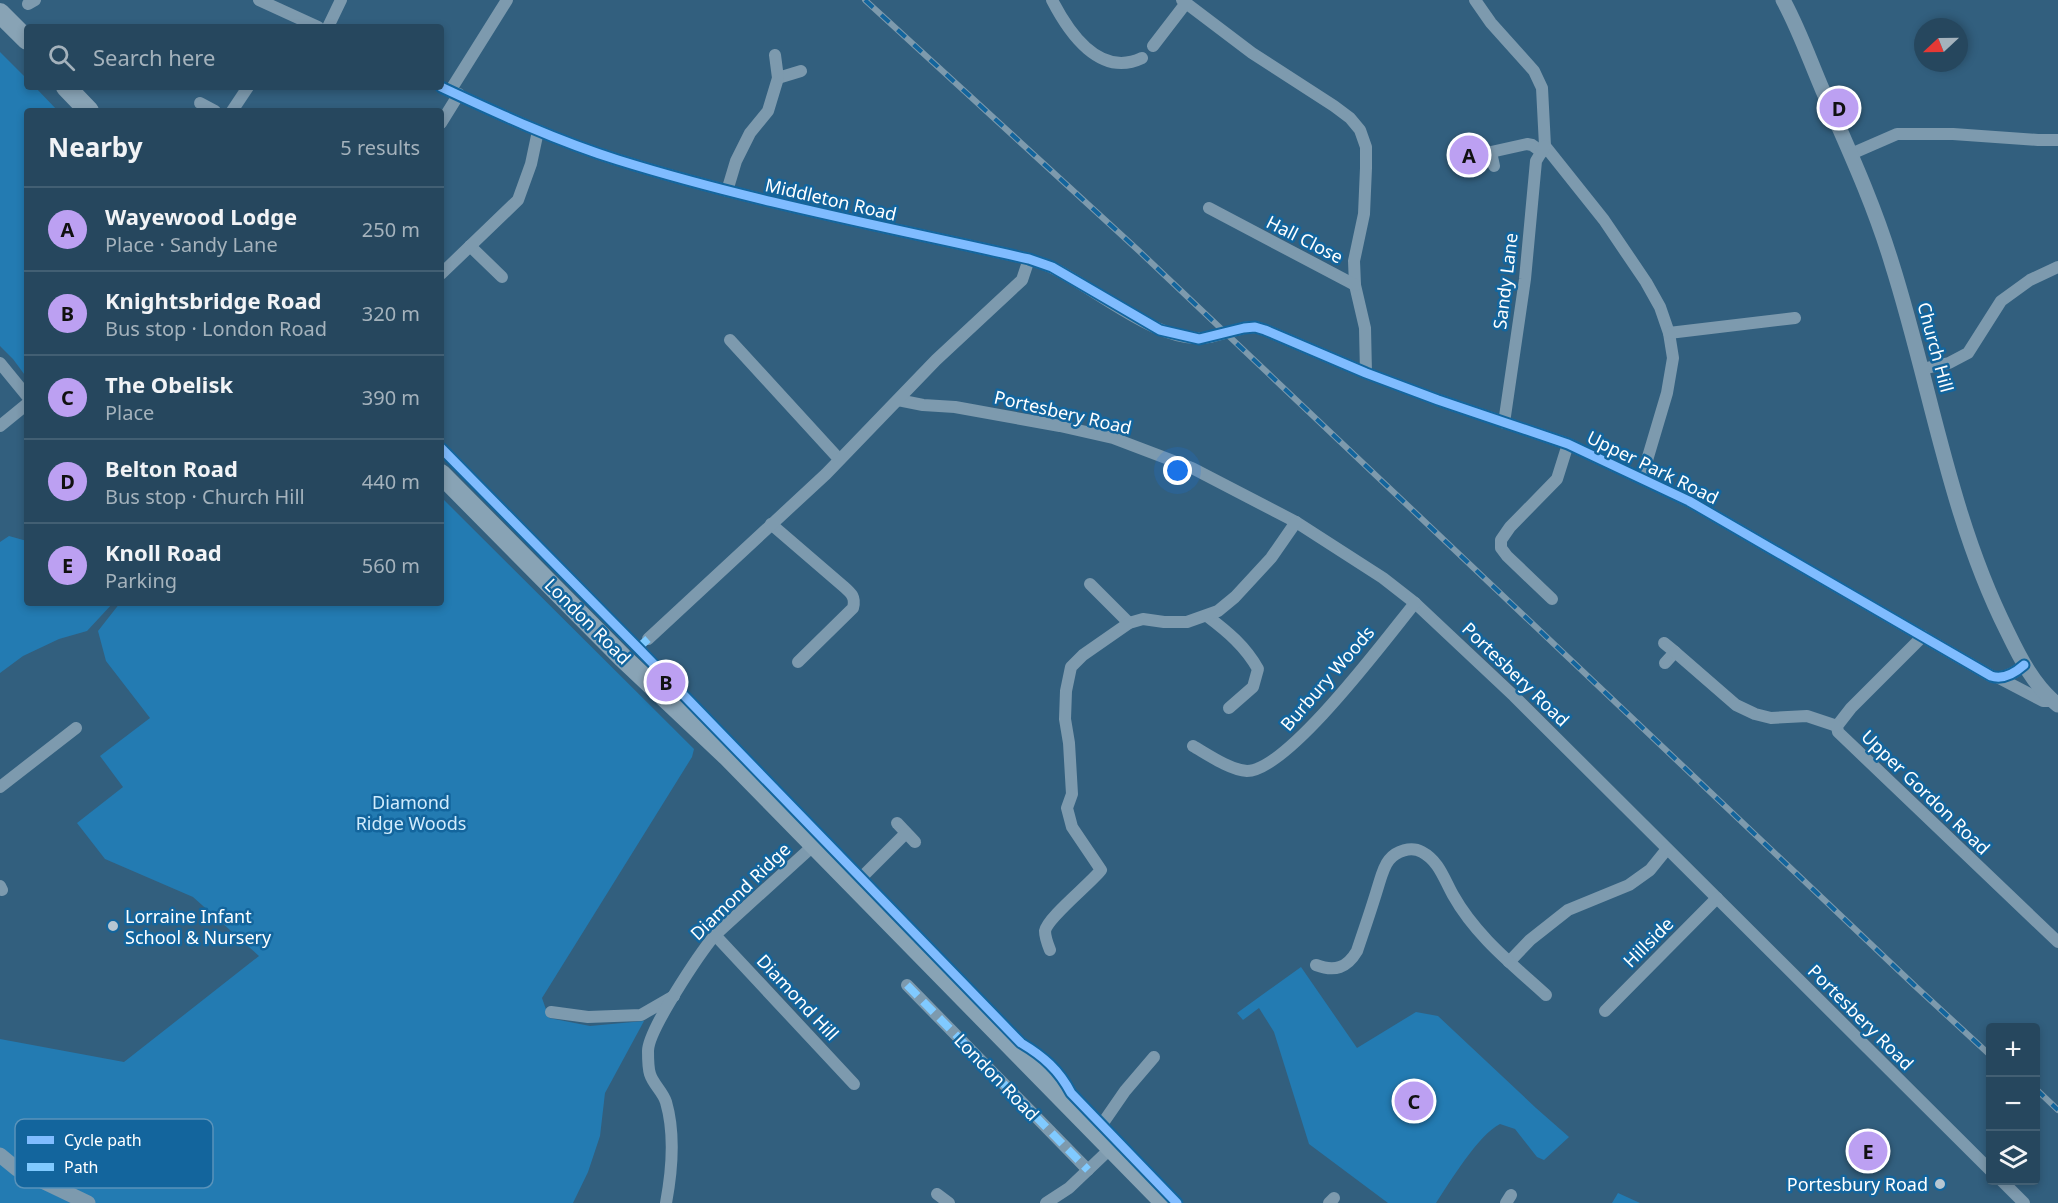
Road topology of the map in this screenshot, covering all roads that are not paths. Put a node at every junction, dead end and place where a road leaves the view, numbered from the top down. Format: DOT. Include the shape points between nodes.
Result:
graph roads {
  1 [pos="260,0"];
  2 [pos="341,0"];
  3 [pos="507,0"];
  4 [pos="1052,0"];
  5 [pos="1475,0"];
  6 [pos="1783,0"];
  7 [pos="1184,2"];
  8 [pos="0,13"];
  9 [pos="292,22"];
  10 [pos="329,24"];
  11 [pos="0,27"];
  12 [pos="24,37"];
  13 [pos="1153,46"];
  14 [pos="24,51"];
  15 [pos="775,55"];
  16 [pos="1142,58"];
  17 [pos="801,71"];
  18 [pos="778,78"];
  19 [pos="69,90"];
  20 [pos="246,90"];
  21 [pos="450,91"];
  22 [pos="200,103"];
  23 [pos="86,108"];
  24 [pos="209,108"];
  25 [pos="234,108"];
  26 [pos="444,112"];
  27 [pos="538,131"];
  28 [pos="2058,140"];
  29 [pos="1544,149"];
  30 [pos="1851,154"];
  31 [pos="1494,166"];
  32 [pos="727,191"];
  33 [pos="1209,208"];
  34 [pos="470,246"];
  35 [pos="1029,259"];
  36 [pos="2058,267"];
  37 [pos="444,271"];
  38 [pos="502,277"];
  39 [pos="1355,285"];
  40 [pos="1795,318"];
  41 [pos="1244,328"];
  42 [pos="1669,333"];
  43 [pos="730,340"];
  44 [pos="0,363"];
  45 [pos="1922,369"];
  46 [pos="1366,373"];
  47 [pos="24,392"];
  48 [pos="898,400"];
  49 [pos="24,406"];
  50 [pos="1504,423"];
  51 [pos="0,426"];
  52 [pos="1568,444"];
  53 [pos="839,459"];
  54 [pos="444,477"];
  55 [pos="1642,477"];
  56 [pos="1296,522"];
  57 [pos="771,524"];
  58 [pos="1090,584"];
  59 [pos="1552,599"];
  60 [pos="1415,603"];
  61 [pos="1207,616"];
  62 [pos="1129,623"];
  63 [pos="1923,636"];
  64 [pos="648,639"];
  65 [pos="1664,643"];
  66 [pos="1675,652"];
  67 [pos="798,662"];
  68 [pos="1665,663"];
  69 [pos="2024,665"];
  70 [pos="1999,678"];
  71 [pos="2055,703"];
  72 [pos="1229,708"];
  73 [pos="1837,726"];
  74 [pos="76,728"];
  75 [pos="1193,746"];
  76 [pos="0,787"];
  77 [pos="897,823"];
  78 [pos="906,832"];
  79 [pos="915,842"];
  80 [pos="814,845"];
  81 [pos="1667,849"];
  82 [pos="854,885"];
  83 [pos="1717,898"];
  84 [pos="715,935"];
  85 [pos="2058,942"];
  86 [pos="1050,950"];
  87 [pos="1509,962"];
  88 [pos="1316,965"];
  89 [pos="907,985"];
  90 [pos="675,995"];
  91 [pos="1546,995"];
  92 [pos="1605,1011"];
  93 [pos="551,1012"];
  94 [pos="1154,1057"];
  95 [pos="854,1084"];
  96 [pos="1096,1133"];
  97 [pos="1111,1148"];
  98 [pos="0,1155"];
  99 [pos="1986,1166"];
  100 [pos="15,1168"];
  101 [pos="1088,1170"];
  102 [pos="2006,1185"];
  103 [pos="56,1188"];
  104 [pos="937,1194"];
  105 [pos="88,1203"];
  106 [pos="666,1203"];
  107 [pos="949,1203"];
  108 [pos="1046,1203"];
  109 [pos="1165,1203"];
  110 [pos="2024,1203"];
  1 -- 9 [label="street"];
  2 -- 10 [label="street"];
  3 -- 21 [label="street"];
  4 -- 16 [label="street" via="1075,37 1094,54 1112,63"];
  5 -- 29 [label="street, Sandy Lane" via="1534,71 1542,88"];
  6 -- 30 [label="street, Church Hill"];
  7 -- 13 [label="street"];
  7 -- 39 [label="street" via="1252,53 1334,106 1360,130 1366,147 1366,168 1364,214 1354,261"];
  8 -- 12 [label="main road"];
  11 -- 14 [label="main road"];
  15 -- 18 [label="street"];
  17 -- 18 [label="street"];
  18 -- 32 [label="street" via="768,111 750,133"];
  19 -- 23 [label="main road"];
  20 -- 25 [label="street"];
  21 -- 26 [label="street"];
  21 -- 27 [label="street, Middleton Road"];
  22 -- 24 [label="street"];
  27 -- 32 [label="street, Middleton Road" via="616,159"];
  27 -- 34 [label="street" via="518,200"];
  28 -- 30 [label="street" via="1898,134"];
  29 -- 31 [label="street" via="1527,144 1491,152"];
  29 -- 42 [label="street" via="1604,220 1646,282"];
  29 -- 50 [label="street, Sandy Lane" via="1536,161 1525,279"];
  30 -- 45 [label="street, Church Hill" via="1892,264"];
  32 -- 35 [label="street, Middleton Road"];
  33 -- 39 [label="street, Hall Close"];
  34 -- 37 [label="street"];
  34 -- 38 [label="street"];
  35 -- 41 [label="street, Middleton Road, bridge" via="1052,267 1160,330 1195,339"];
  35 -- 48 [label="street" via="1022,280"];
  36 -- 45 [label="street" via="2030,280 2001,301 1968,352 1949,363"];
  39 -- 46 [label="street" via="1365,328"];
  40 -- 42 [label="street"];
  41 -- 46 [label="street, Upper Park Road" via="1255,327 1284,337"];
  42 -- 55 [label="street" via="1673,358 1667,393"];
  43 -- 53 [label="street"];
  44 -- 47 [label="street"];
  45 -- 69 [label="street, Church Hill" via="1964,528 1988,591"];
  46 -- 50 [label="street, Upper Park Road"];
  48 -- 53 [label="street"];
  48 -- 56 [label="street, Portesbery Road" via="955,407 1113,438 1192,468"];
  49 -- 51 [label="street"];
  50 -- 52 [label="street, Upper Park Road"];
  52 -- 55 [label="street, Upper Park Road"];
  52 -- 59 [label="street" via="1557,479 1501,540 1507,556"];
  53 -- 57 [label="street"];
  54 -- 80 [label="main road, London Road"];
  55 -- 63 [label="street, Upper Park Road"];
  56 -- 60 [label="street, Portesbery Road"];
  56 -- 61 [label="street" via="1271,558 1235,597"];
  57 -- 64 [label="street"];
  57 -- 67 [label="street" via="853,595 855,602"];
  58 -- 62 [label="street"];
  60 -- 75 [label="street, Burbury Woods" via="1329,707 1287,750 1263,766 1247,771"];
  60 -- 81 [label="street, Portesbery Road"];
  61 -- 62 [label="street" via="1186,622 1143,619"];
  61 -- 72 [label="street" via="1231,634 1258,669 1253,687"];
  62 -- 86 [label="street" via="1071,667 1065,719 1072,794 1067,808 1072,827 1101,870 1049,922 1045,932"];
  63 -- 70 [label="street, Upper Park Road"];
  63 -- 73 [label="street, Upper Gordon Road"];
  65 -- 66 [label="street"];
  66 -- 68 [label="street"];
  66 -- 73 [label="street" via="1736,705 1755,714 1771,718 1807,716"];
  69 -- 70 [label="street"];
  69 -- 71 [label="street, Church Hill"];
  70 -- 71 [label="street, Upper Park Road" via="2043,701"];
  73 -- 85 [label="street, Upper Gordon Road" via="1845,739"];
  74 -- 76 [label="street"];
  77 -- 78 [label="street"];
  78 -- 79 [label="street"];
  78 -- 82 [label="street"];
  80 -- 82 [label="main road, London Road"];
  80 -- 84 [label="street, Diamond Ridge"];
  81 -- 83 [label="street, Portesbery Road"];
  81 -- 87 [label="street" via="1650,870 1629,885 1568,910"];
  82 -- 96 [label="main road, London Road"];
  83 -- 92 [label="street, Hillside"];
  83 -- 99 [label="street, Portesbery Road"];
  84 -- 90 [label="street, Diamond Ridge"];
  84 -- 95 [label="street, Diamond Hill"];
  87 -- 88 [label="street" via="1471,921 1439,867 1419,850 1408,849 1388,861 1351,961 1336,969"];
  87 -- 91 [label="street"];
  89 -- 101 [label="street, London Road"];
  90 -- 93 [label="street, Diamond Ridge" via="641,1015 588,1017"];
  90 -- 106 [label="street, Diamond Ridge" via="648,1048 650,1074 665,1100 671,1128"];
  94 -- 96 [label="street"];
  96 -- 97 [label="main road, London Road"];
  97 -- 101 [label="street"];
  97 -- 109 [label="main road, London Road"];
  98 -- 100 [label="street"];
  101 -- 108 [label="street"];
  102 -- 110 [label="street"];
  103 -- 105 [label="street"];
  104 -- 107 [label="street"];
}
